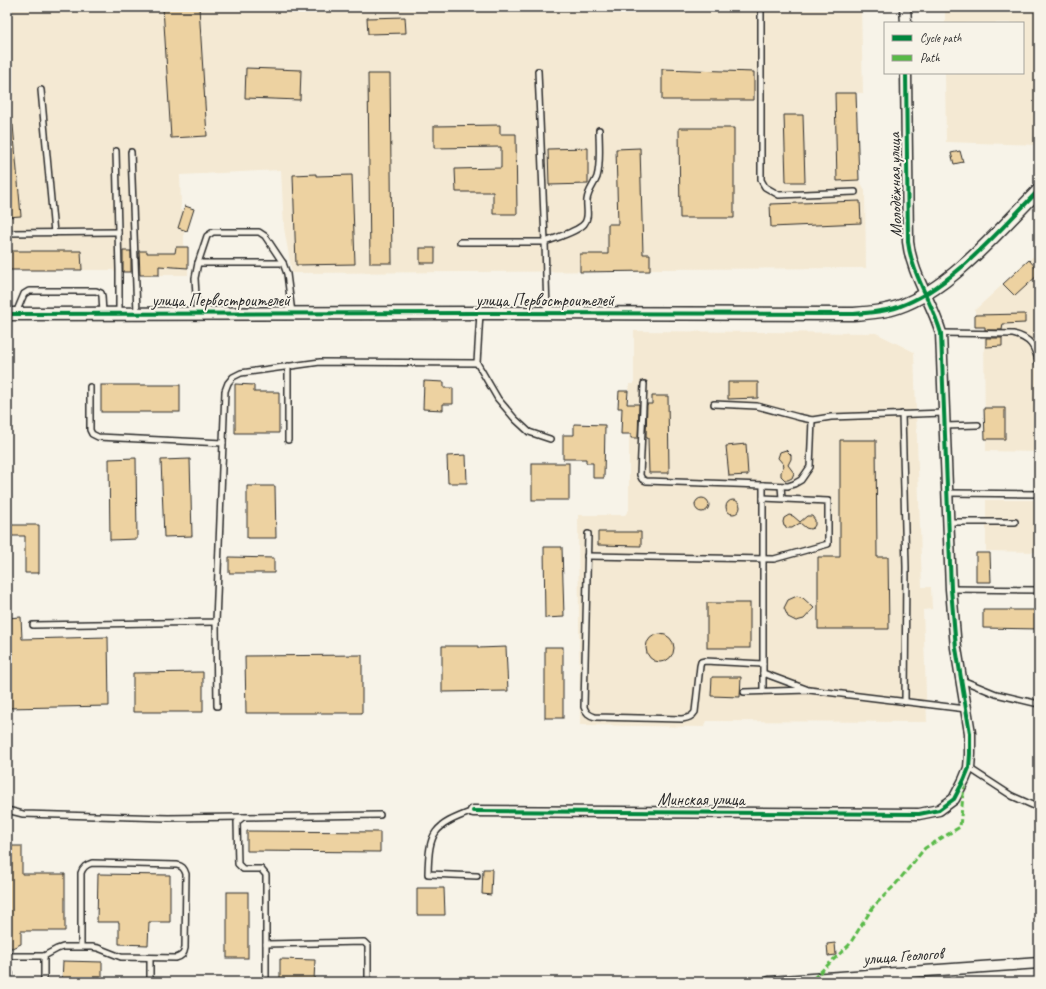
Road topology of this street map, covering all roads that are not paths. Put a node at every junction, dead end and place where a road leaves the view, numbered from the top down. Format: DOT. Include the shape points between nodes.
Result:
graph roads {
  1 [pos="761,7"];
  2 [pos="905,7"];
  3 [pos="906,22"];
  4 [pos="538,71"];
  5 [pos="906,74"];
  6 [pos="41,90"];
  7 [pos="599,130"];
  8 [pos="116,151"];
  9 [pos="131,152"];
  10 [pos="1039,190"];
  11 [pos="855,192"];
  12 [pos="118,232"];
  13 [pos="7,233"];
  14 [pos="54,233"];
  15 [pos="460,242"];
  16 [pos="544,242"];
  17 [pos="198,263"];
  18 [pos="283,263"];
  19 [pos="926,294"];
  20 [pos="136,313"];
  21 [pos="197,313"];
  22 [pos="292,313"];
  23 [pos="480,313"];
  24 [pos="547,313"];
  25 [pos="11,314"];
  26 [pos="103,314"];
  27 [pos="119,314"];
  28 [pos="941,333"];
  29 [pos="477,363"];
  30 [pos="1039,364"];
  31 [pos="288,366"];
  32 [pos="644,384"];
  33 [pos="90,387"];
  34 [pos="714,404"];
  35 [pos="944,413"];
  36 [pos="902,414"];
  37 [pos="812,420"];
  38 [pos="978,425"];
  39 [pos="945,426"];
  40 [pos="550,439"];
  41 [pos="288,440"];
  42 [pos="223,443"];
  43 [pos="763,485"];
  44 [pos="781,486"];
  45 [pos="947,493"];
  46 [pos="1039,494"];
  47 [pos="763,498"];
  48 [pos="782,498"];
  49 [pos="948,522"];
  50 [pos="1015,522"];
  51 [pos="588,534"];
  52 [pos="587,556"];
  53 [pos="763,559"];
  54 [pos="951,589"];
  55 [pos="1039,590"];
  56 [pos="216,622"];
  57 [pos="33,625"];
  58 [pos="763,664"];
  59 [pos="763,673"];
  60 [pos="962,680"];
  61 [pos="809,690"];
  62 [pos="763,691"];
  63 [pos="744,692"];
  64 [pos="905,702"];
  65 [pos="1039,704"];
  66 [pos="217,706"];
  67 [pos="967,709"];
  68 [pos="969,768"];
  69 [pos="1039,808"];
  70 [pos="7,810"];
  71 [pos="473,811"];
  72 [pos="380,815"];
  73 [pos="242,816"];
  74 [pos="477,876"];
  75 [pos="266,944"];
  76 [pos="81,947"];
  77 [pos="7,956"];
  78 [pos="44,956"];
  79 [pos="150,958"];
  80 [pos="1039,963"];
  81 [pos="44,982"];
  82 [pos="150,982"];
  83 [pos="266,982"];
  84 [pos="368,982"];
  85 [pos="771,982"];
  1 -- 11 [label="lane" via="761,180 765,187 779,195"];
  2 -- 3 [label="street"];
  4 -- 16 [label="lane"];
  5 -- 19 [label="street, Молодёжная улица" via="908,242 913,266"];
  6 -- 14 [label="lane"];
  7 -- 16 [label="lane" via="599,165 587,200 587,218 579,228"];
  8 -- 12 [label="lane"];
  9 -- 20 [label="lane"];
  10 -- 19 [label="street, улица Первостроителей" via="971,258"];
  12 -- 14 [label="lane"];
  12 -- 27 [label="lane"];
  13 -- 14 [label="lane"];
  15 -- 16 [label="lane"];
  16 -- 24 [label="lane"];
  17 -- 18 [label="lane"];
  17 -- 18 [label="lane" via="207,236 213,232 259,232 265,236"];
  17 -- 21 [label="lane" via="195,278"];
  18 -- 22 [label="lane"];
  19 -- 24 [label="street, улица Первостроителей" via="897,308 853,314"];
  19 -- 28 [label="street, Молодёжная улица"];
  20 -- 21 [label="street, улица Первостроителей"];
  20 -- 27 [label="street, улица Первостроителей"];
  21 -- 22 [label="street, улица Первостроителей"];
  22 -- 23 [label="street, улица Первостроителей"];
  23 -- 24 [label="street, улица Первостроителей"];
  23 -- 29 [label="lane"];
  25 -- 26 [label="street, улица Первостроителей"];
  25 -- 26 [label="lane" via="24,294 29,291 99,292 102,296"];
  26 -- 27 [label="street, улица Первостроителей"];
  28 -- 30 [label="lane" via="1013,334 1026,339 1032,345"];
  28 -- 35 [label="street, Молодёжная улица"];
  29 -- 31 [label="lane" via="320,362"];
  29 -- 40 [label="lane" via="498,399 515,419 529,432"];
  31 -- 41 [label="lane"];
  31 -- 42 [label="lane" via="233,377 225,391"];
  32 -- 43 [label="lane" via="640,475 642,479"];
  33 -- 42 [label="lane" via="90,430 98,437"];
  34 -- 37 [label="lane" via="766,407"];
  35 -- 36 [label="lane"];
  35 -- 39 [label="street, Молодёжная улица"];
  36 -- 37 [label="lane" via="825,417"];
  36 -- 64 [label="lane" via="906,568"];
  37 -- 44 [label="lane" via="810,467 801,480"];
  38 -- 39 [label="lane"];
  39 -- 45 [label="street, Молодёжная улица"];
  42 -- 56 [label="lane"];
  43 -- 44 [label="lane"];
  43 -- 47 [label="lane"];
  44 -- 48 [label="lane"];
  45 -- 46 [label="lane"];
  45 -- 49 [label="street, Молодёжная улица"];
  47 -- 48 [label="lane"];
  47 -- 53 [label="lane"];
  48 -- 53 [label="lane" via="828,500 828,544 781,558"];
  49 -- 50 [label="lane"];
  49 -- 54 [label="street, Молодёжная улица"];
  51 -- 52 [label="lane"];
  52 -- 53 [label="lane"];
  52 -- 58 [label="lane" via="584,707 590,715 682,720 693,716 695,712 701,662 705,660"];
  53 -- 58 [label="lane"];
  54 -- 55 [label="lane"];
  54 -- 60 [label="street, Молодёжная улица" via="956,648"];
  56 -- 57 [label="lane"];
  56 -- 66 [label="lane"];
  58 -- 59 [label="lane"];
  59 -- 61 [label="lane"];
  59 -- 62 [label="lane"];
  60 -- 65 [label="lane" via="996,694"];
  60 -- 67 [label="street, Молодёжная улица"];
  61 -- 62 [label="lane"];
  61 -- 64 [label="lane"];
  62 -- 63 [label="lane"];
  64 -- 67 [label="lane"];
  67 -- 68 [label="street, Молодёжная улица" via="970,732"];
  68 -- 69 [label="lane" via="1012,796"];
  68 -- 71 [label="street, Минская улица" via="954,799 939,810 929,813"];
  70 -- 73 [label="lane" via="23,814 168,818"];
  71 -- 74 [label="lane" via="445,823 437,830 428,850 428,874"];
  72 -- 73 [label="lane"];
  73 -- 75 [label="lane" via="237,822 238,864 243,869 261,870 266,875"];
  75 -- 83 [label="lane"];
  75 -- 84 [label="lane" via="364,942 368,946"];
  76 -- 78 [label="lane" via="63,947"];
  76 -- 79 [label="lane" via="98,948 121,957"];
  76 -- 79 [label="lane" via="82,872 86,864 181,866 186,874 184,953 176,958"];
  77 -- 78 [label="lane"];
  78 -- 81 [label="lane"];
  79 -- 82 [label="lane"];
  80 -- 85 [label="street, улица Геологов"];
}
